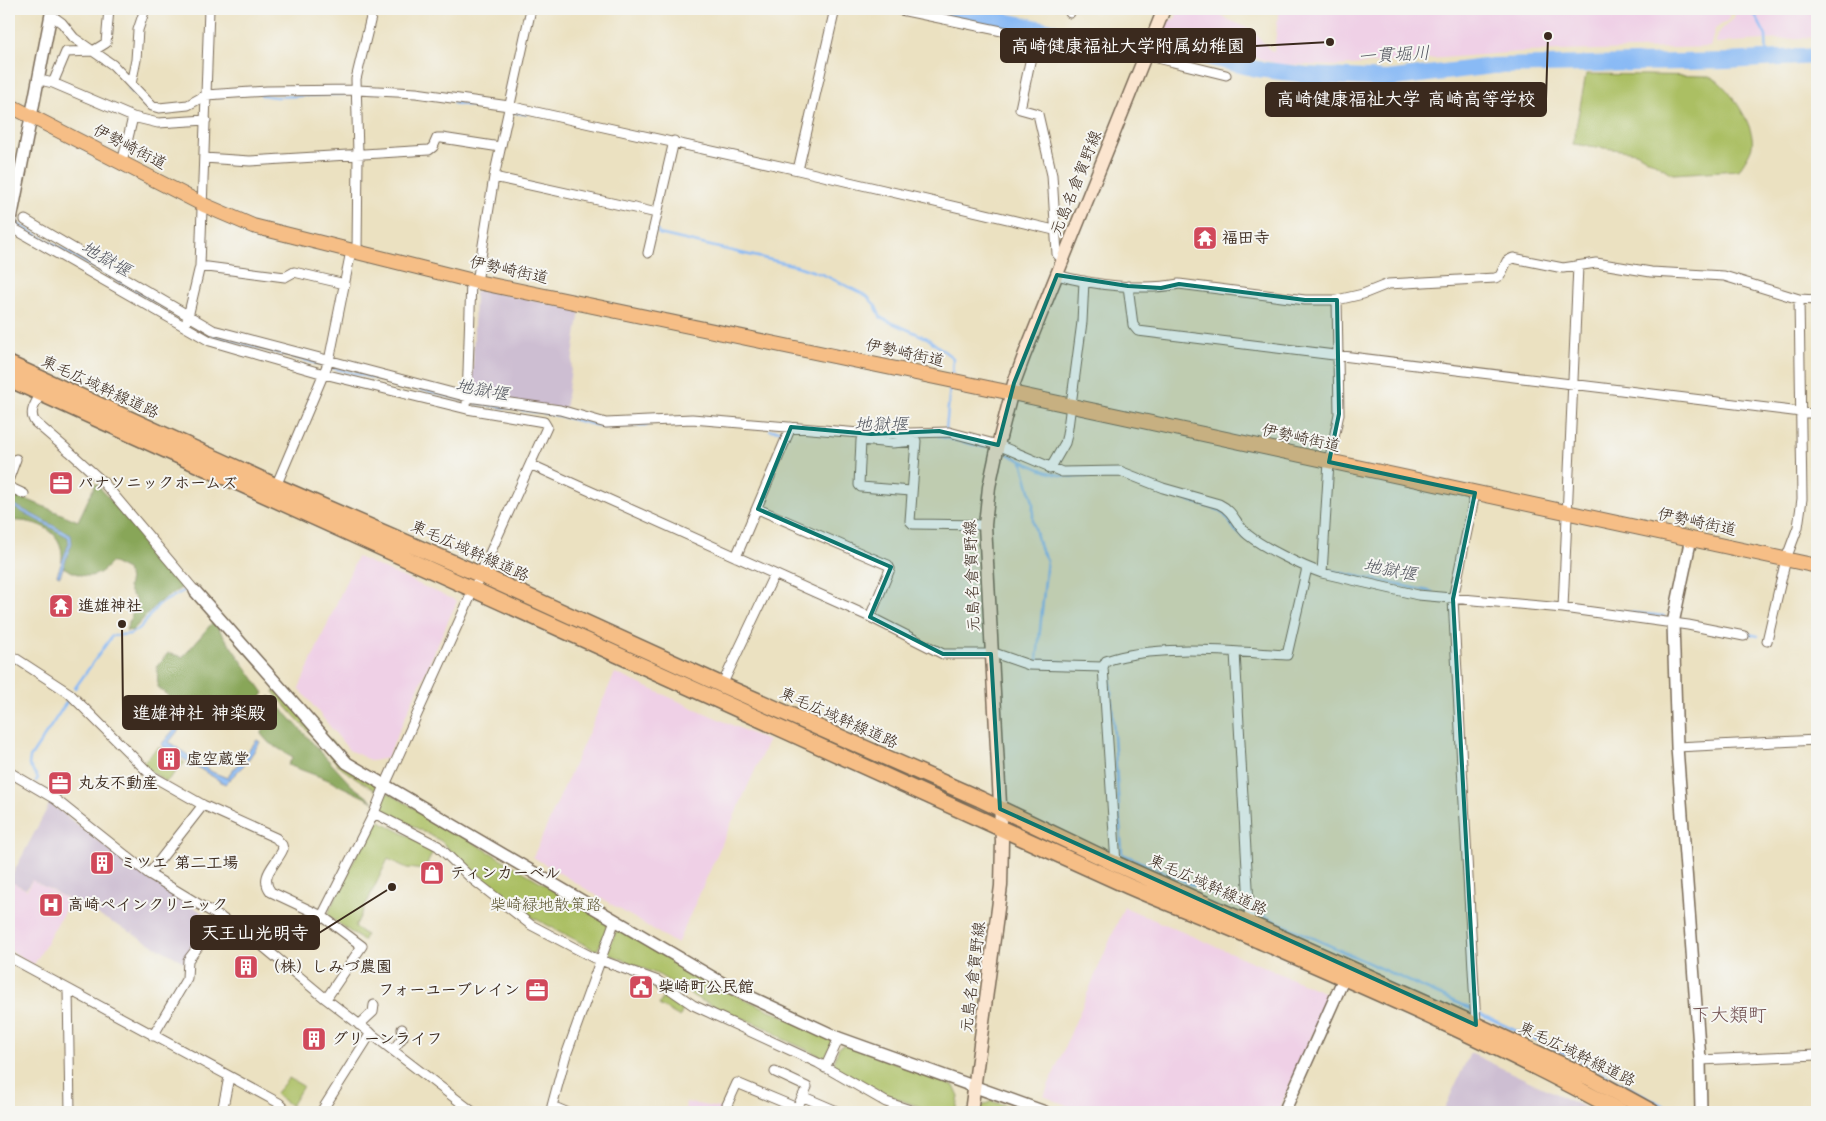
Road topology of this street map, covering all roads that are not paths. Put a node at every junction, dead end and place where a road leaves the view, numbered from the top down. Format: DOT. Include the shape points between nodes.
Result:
graph roads {
  1 [pos="109,9"];
  2 [pos="146,9"];
  3 [pos="209,9"];
  4 [pos="374,9"];
  5 [pos="530,9"];
  6 [pos="835,9"];
  7 [pos="896,9"];
  8 [pos="1164,9"];
  9 [pos="51,12"];
  10 [pos="1035,38"];
  11 [pos="93,51"];
  12 [pos="1144,55"];
  13 [pos="1226,75"];
  14 [pos="40,80"];
  15 [pos="53,83"];
  16 [pos="130,84"];
  17 [pos="357,90"];
  18 [pos="208,94"];
  19 [pos="9,105"];
  20 [pos="510,106"];
  21 [pos="133,117"];
  22 [pos="32,118"];
  23 [pos="206,120"];
  24 [pos="674,142"];
  25 [pos="500,147"];
  26 [pos="358,154"];
  27 [pos="204,158"];
  28 [pos="122,162"];
  29 [pos="798,170"];
  30 [pos="494,177"];
  31 [pos="204,205"];
  32 [pos="657,213"];
  33 [pos="25,220"];
  34 [pos="9,227"];
  35 [pos="1054,230"];
  36 [pos="354,252"];
  37 [pos="648,253"];
  38 [pos="1063,260"];
  39 [pos="200,266"];
  40 [pos="1578,266"];
  41 [pos="1057,275"];
  42 [pos="474,281"];
  43 [pos="1084,281"];
  44 [pos="345,284"];
  45 [pos="1128,286"];
  46 [pos="1799,299"];
  47 [pos="1337,300"];
  48 [pos="1817,300"];
  49 [pos="189,316"];
  50 [pos="184,326"];
  51 [pos="1339,356"];
  52 [pos="329,361"];
  53 [pos="9,364"];
  54 [pos="324,374"];
  55 [pos="9,379"];
  56 [pos="1574,384"];
  57 [pos="41,393"];
  58 [pos="1012,393"];
  59 [pos="468,398"];
  60 [pos="1071,407"];
  61 [pos="467,409"];
  62 [pos="1799,411"];
  63 [pos="1817,414"];
  64 [pos="791,427"];
  65 [pos="903,437"];
  66 [pos="998,444"];
  67 [pos="16,459"];
  68 [pos="1329,462"];
  69 [pos="532,465"];
  70 [pos="1050,469"];
  71 [pos="9,478"];
  72 [pos="276,486"];
  73 [pos="9,487"];
  74 [pos="911,491"];
  75 [pos="1475,493"];
  76 [pos="24,494"];
  77 [pos="758,509"];
  78 [pos="1566,511"];
  79 [pos="984,524"];
  80 [pos="1691,538"];
  81 [pos="736,557"];
  82 [pos="1786,559"];
  83 [pos="1817,566"];
  84 [pos="1307,568"];
  85 [pos="1322,573"];
  86 [pos="774,575"];
  87 [pos="478,581"];
  88 [pos="195,591"];
  89 [pos="1453,599"];
  90 [pos="1563,608"];
  91 [pos="870,617"];
  92 [pos="1673,623"];
  93 [pos="1744,636"];
  94 [pos="1767,641"];
  95 [pos="1235,652"];
  96 [pos="9,654"];
  97 [pos="991,654"];
  98 [pos="1103,667"];
  99 [pos="722,685"];
  100 [pos="1817,740"];
  101 [pos="1677,747"];
  102 [pos="9,772"];
  103 [pos="386,783"];
  104 [pos="203,805"];
  105 [pos="1000,809"];
  106 [pos="374,813"];
  107 [pos="1001,825"];
  108 [pos="1116,864"];
  109 [pos="149,874"];
  110 [pos="322,916"];
  111 [pos="220,917"];
  112 [pos="616,920"];
  113 [pos="1250,923"];
  114 [pos="9,957"];
  115 [pos="600,958"];
  116 [pos="1344,978"];
  117 [pos="68,990"];
  118 [pos="326,999"];
  119 [pos="374,1005"];
  120 [pos="359,1025"];
  121 [pos="1476,1025"];
  122 [pos="402,1029"];
  123 [pos="371,1033"];
  124 [pos="153,1036"];
  125 [pos="839,1038"];
  126 [pos="393,1050"];
  127 [pos="1817,1055"];
  128 [pos="1700,1060"];
  129 [pos="825,1068"];
  130 [pos="775,1072"];
  131 [pos="228,1077"];
  132 [pos="975,1088"];
  133 [pos="804,1098"];
  134 [pos="886,1102"];
  135 [pos="726,1107"];
  136 [pos="70,1112"];
  137 [pos="222,1112"];
  138 [pos="288,1112"];
  139 [pos="321,1112"];
  140 [pos="473,1112"];
  141 [pos="566,1112"];
  142 [pos="840,1112"];
  143 [pos="883,1112"];
  144 [pos="916,1112"];
  145 [pos="972,1112"];
  146 [pos="1045,1112"];
  147 [pos="1284,1112"];
  148 [pos="1621,1112"];
  149 [pos="1652,1112"];
  150 [pos="1701,1112"];
  1 -- 11 [label="street" via="106,43"];
  2 -- 16 [label="street" via="138,30"];
  3 -- 18 [label="street"];
  4 -- 17 [label="street" via="356,80"];
  5 -- 20 [label="street"];
  6 -- 29 [label="street"];
  7 -- 10 [label="street"];
  8 -- 12 [label="main road, 元島名倉賀野線"];
  9 -- 11 [label="street" via="74,38"];
  9 -- 14 [label="street"];
  10 -- 12 [label="street" via="1116,48"];
  10 -- 35 [label="street" via="1020,110 1038,114 1052,175"];
  11 -- 15 [label="street" via="66,52"];
  11 -- 16 [label="street" via="113,65"];
  12 -- 13 [label="street"];
  12 -- 38 [label="main road, 元島名倉賀野線"];
  14 -- 15 [label="street"];
  14 -- 22 [label="street"];
  15 -- 21 [label="street"];
  16 -- 18 [label="street" via="145,102 159,108 188,105"];
  17 -- 18 [label="street"];
  17 -- 20 [label="street" via="402,91"];
  17 -- 26 [label="street"];
  18 -- 23 [label="street"];
  19 -- 22 [label="main road, 伊勢崎街道"];
  20 -- 24 [label="street"];
  20 -- 25 [label="street"];
  21 -- 23 [label="street" via="158,123"];
  21 -- 28 [label="street"];
  22 -- 28 [label="main road, 伊勢崎街道"];
  22 -- 34 [label="street"];
  23 -- 27 [label="street"];
  24 -- 29 [label="street"];
  24 -- 32 [label="street"];
  25 -- 26 [label="street" via="437,138 429,150"];
  25 -- 30 [label="street"];
  26 -- 27 [label="street" via="250,161"];
  26 -- 36 [label="street"];
  27 -- 31 [label="street"];
  28 -- 31 [label="main road, 伊勢崎街道"];
  29 -- 35 [label="street"];
  30 -- 32 [label="street"];
  30 -- 42 [label="street"];
  31 -- 36 [label="main road, 伊勢崎街道" via="253,226"];
  31 -- 39 [label="street"];
  32 -- 37 [label="street"];
  33 -- 49 [label="street"];
  34 -- 50 [label="street"];
  35 -- 38 [label="street" via="1057,254"];
  36 -- 42 [label="main road, 伊勢崎街道"];
  36 -- 44 [label="street"];
  38 -- 41 [label="main road, 元島名倉賀野線"];
  39 -- 44 [label="street" via="284,277 294,272"];
  39 -- 49 [label="street"];
  40 -- 46 [label="street" via="1596,263 1650,272 1724,276"];
  40 -- 47 [label="street" via="1563,268 1513,258 1495,278 1388,284"];
  40 -- 56 [label="street"];
  41 -- 43 [label="street"];
  41 -- 58 [label="main road, 元島名倉賀野線"];
  42 -- 58 [label="main road, 伊勢崎街道"];
  42 -- 59 [label="street"];
  43 -- 45 [label="street"];
  43 -- 60 [label="street"];
  44 -- 52 [label="street"];
  45 -- 47 [label="street" via="1161,288 1179,284 1305,300"];
  45 -- 51 [label="street" via="1133,325 1138,331"];
  46 -- 48 [label="street"];
  46 -- 62 [label="street"];
  47 -- 51 [label="street"];
  49 -- 50 [label="street"];
  49 -- 52 [label="street" via="221,333"];
  50 -- 54 [label="street" via="219,344"];
  51 -- 56 [label="street"];
  51 -- 68 [label="street" via="1339,414"];
  52 -- 54 [label="street"];
  52 -- 59 [label="street"];
  53 -- 72 [label="highway, 東毛広域幹線道路"];
  54 -- 61 [label="street"];
  54 -- 72 [label="street"];
  55 -- 57 [label="highway, 東毛広域幹線道路"];
  56 -- 62 [label="street"];
  56 -- 78 [label="street"];
  57 -- 87 [label="highway, 東毛広域幹線道路"];
  57 -- 88 [label="street" via="32,410 35,422 103,482"];
  58 -- 60 [label="main road, 伊勢崎街道"];
  58 -- 66 [label="main road, 元島名倉賀野線"];
  59 -- 61 [label="street"];
  59 -- 64 [label="street" via="560,410 606,423 692,419"];
  60 -- 68 [label="main road, 伊勢崎街道"];
  60 -- 70 [label="street" via="1065,443"];
  61 -- 69 [label="street" via="544,422 547,427"];
  62 -- 63 [label="street"];
  62 -- 82 [label="street" via="1802,499 1798,527"];
  64 -- 65 [label="street"];
  64 -- 77 [label="street"];
  65 -- 66 [label="street" via="949,432"];
  65 -- 74 [label="street" via="916,441"];
  65 -- 74 [label="street" via="861,440 859,485"];
  66 -- 70 [label="street"];
  66 -- 79 [label="main road, 元島名倉賀野線"];
  67 -- 71 [label="street"];
  68 -- 75 [label="main road, 伊勢崎街道"];
  68 -- 85 [label="street"];
  69 -- 81 [label="street"];
  69 -- 87 [label="street"];
  70 -- 84 [label="street" via="1062,472 1120,471 1163,488 1219,504 1227,508 1240,528 1251,537"];
  72 -- 87 [label="highway, 東毛広域幹線道路"];
  73 -- 76 [label="street"];
  74 -- 79 [label="street" via="910,521 913,524"];
  75 -- 78 [label="main road, 伊勢崎街道"];
  75 -- 89 [label="street"];
  77 -- 81 [label="street"];
  77 -- 91 [label="street" via="888,565 890,570"];
  78 -- 80 [label="main road, 伊勢崎街道"];
  78 -- 90 [label="street"];
  79 -- 97 [label="main road, 元島名倉賀野線"];
  80 -- 82 [label="main road, 伊勢崎街道"];
  80 -- 92 [label="street"];
  81 -- 86 [label="street"];
  82 -- 83 [label="main road, 伊勢崎街道"];
  82 -- 94 [label="street"];
  84 -- 85 [label="street"];
  84 -- 95 [label="street" via="1287,655"];
  85 -- 89 [label="street" via="1418,595"];
  86 -- 91 [label="street"];
  86 -- 99 [label="street"];
  87 -- 99 [label="highway, 東毛広域幹線道路"];
  87 -- 103 [label="street"];
  87 -- 107 [label="highway, 東毛広域幹線道路"];
  88 -- 103 [label="street" via="347,763"];
  89 -- 90 [label="street"];
  89 -- 121 [label="street"];
  90 -- 92 [label="street"];
  91 -- 97 [label="street" via="943,654"];
  92 -- 93 [label="street"];
  92 -- 101 [label="street"];
  95 -- 98 [label="street" via="1137,653 1106,661"];
  95 -- 113 [label="street"];
  96 -- 104 [label="street" via="70,693 152,776"];
  97 -- 98 [label="street" via="1029,665"];
  97 -- 105 [label="main road, 元島名倉賀野線"];
  98 -- 108 [label="street"];
  99 -- 105 [label="highway, 東毛広域幹線道路"];
  100 -- 101 [label="street"];
  101 -- 128 [label="street"];
  102 -- 109 [label="street" via="55,798"];
  103 -- 106 [label="street"];
  103 -- 112 [label="street"];
  104 -- 109 [label="street"];
  104 -- 110 [label="street" via="280,841 283,849 267,875 267,887 271,892"];
  105 -- 107 [label="main road, 元島名倉賀野線"];
  105 -- 108 [label="highway, 東毛広域幹線道路"];
  106 -- 110 [label="street"];
  106 -- 115 [label="street" via="438,846 471,878 531,925"];
  107 -- 116 [label="highway, 東毛広域幹線道路" via="1133,888"];
  107 -- 132 [label="main road, 元島名倉賀野線" via="1001,886"];
  108 -- 113 [label="highway, 東毛広域幹線道路"];
  109 -- 111 [label="street"];
  110 -- 118 [label="street" via="362,946"];
  111 -- 118 [label="street" via="248,934"];
  111 -- 124 [label="street" via="188,960 187,978"];
  112 -- 115 [label="street"];
  112 -- 125 [label="street" via="729,987"];
  113 -- 121 [label="highway, 東毛広域幹線道路"];
  114 -- 117 [label="street"];
  115 -- 129 [label="street" via="658,981 693,1005"];
  115 -- 141 [label="street" via="552,1106"];
  116 -- 147 [label="street"];
  116 -- 148 [label="highway, 東毛広域幹線道路" via="1546,1070"];
  117 -- 124 [label="street"];
  117 -- 136 [label="street"];
  118 -- 120 [label="street"];
  119 -- 120 [label="street" via="373,1012"];
  120 -- 123 [label="street"];
  121 -- 149 [label="highway, 東毛広域幹線道路" via="1590,1078"];
  122 -- 126 [label="street" via="402,1037"];
  123 -- 126 [label="street"];
  123 -- 139 [label="street"];
  124 -- 131 [label="street"];
  125 -- 129 [label="street"];
  125 -- 132 [label="street"];
  126 -- 140 [label="street"];
  127 -- 128 [label="street"];
  128 -- 150 [label="street"];
  129 -- 134 [label="street"];
  130 -- 133 [label="street" via="807,1087"];
  131 -- 137 [label="street"];
  131 -- 138 [label="street" via="279,1103"];
  132 -- 145 [label="main road, 元島名倉賀野線"];
  132 -- 146 [label="street"];
  133 -- 135 [label="street" via="797,1108 737,1083"];
  133 -- 142 [label="street"];
  134 -- 143 [label="street"];
  134 -- 144 [label="street"];
}
